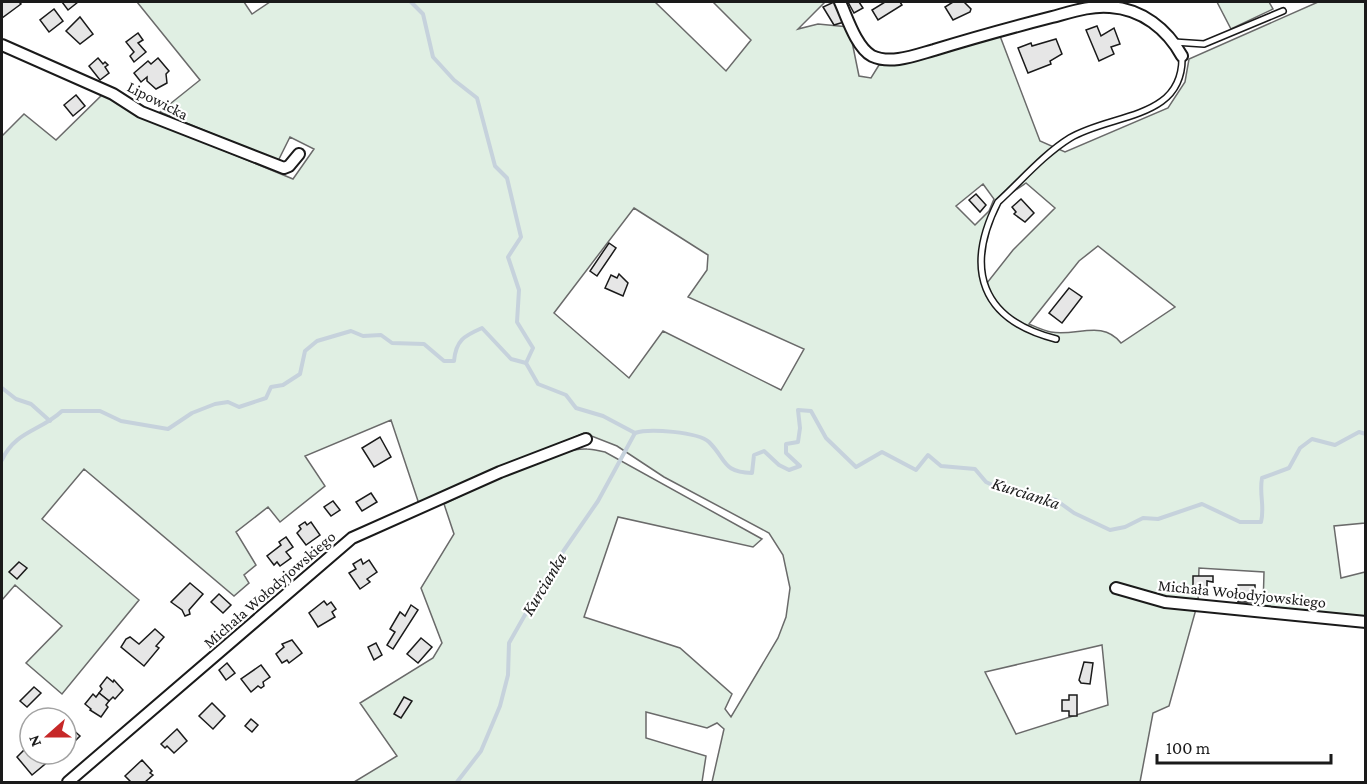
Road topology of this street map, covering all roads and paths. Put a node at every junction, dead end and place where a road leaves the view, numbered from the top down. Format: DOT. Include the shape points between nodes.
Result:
graph roads {
  1 [pos="840,2"];
  2 [pos="1283,11"];
  3 [pos="1174,42"];
  4 [pos="2,45"];
  5 [pos="1182,56"];
  6 [pos="299,154"];
  7 [pos="1056,339"];
  8 [pos="586,439"];
  9 [pos="1116,588"];
  10 [pos="1365,622"];
  11 [pos="68,783"];
  1 -- 3 [label="street" via="864,48 884,59 910,57 1042,19 1109,6 1142,15"];
  2 -- 3 [label="lane" via="1204,44"];
  3 -- 5 [label="street"];
  4 -- 6 [label="street, Lipowicka" via="113,94 141,112 273,164 284,168"];
  5 -- 7 [label="lane" via="1180,82 1166,100 1071,137 998,202 991,216 979,257 990,299 1019,324"];
  8 -- 11 [label="street, Michała Wołodyjowskiego" via="500,472 352,538"];
  9 -- 10 [label="street, Michała Wołodyjowskiego" via="1165,602"];
}
